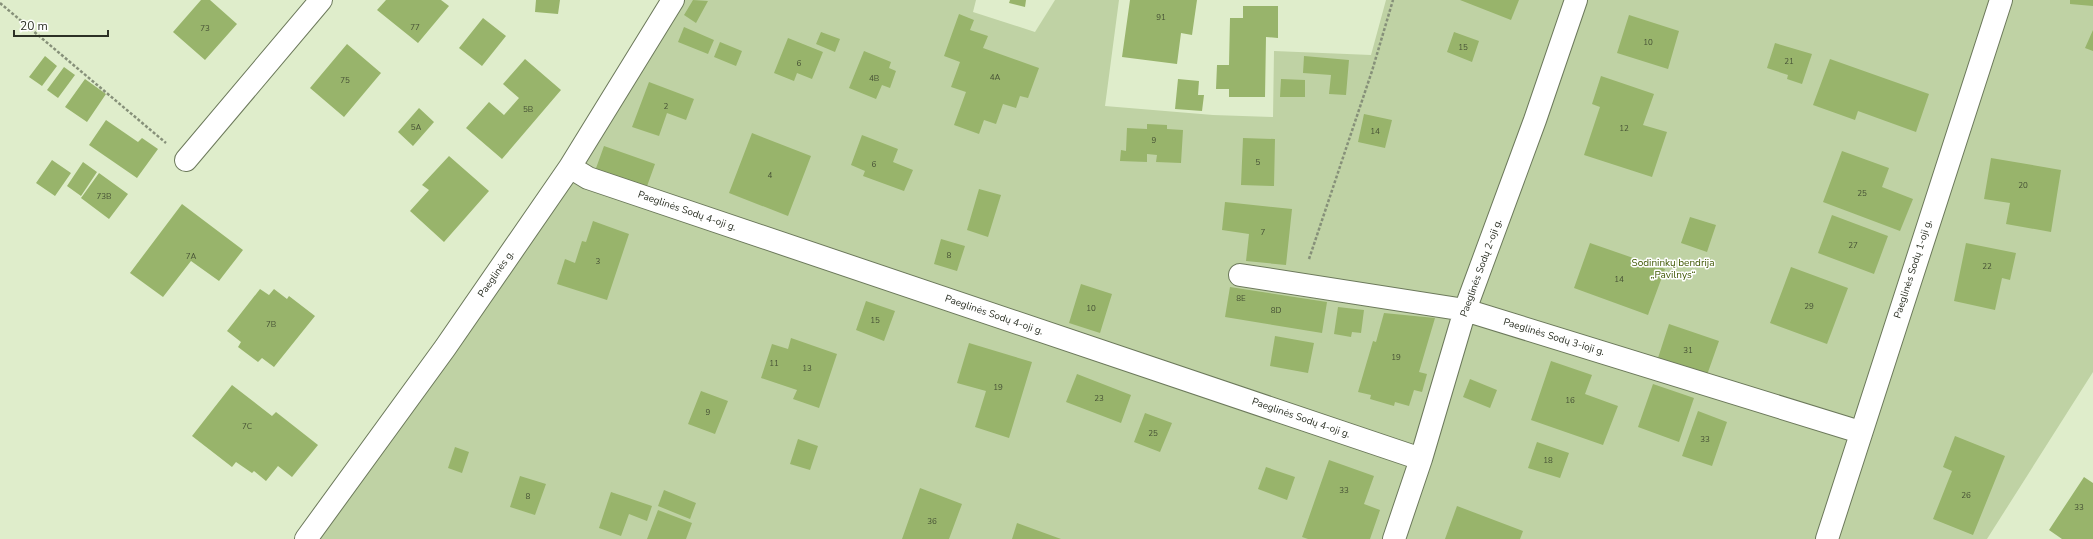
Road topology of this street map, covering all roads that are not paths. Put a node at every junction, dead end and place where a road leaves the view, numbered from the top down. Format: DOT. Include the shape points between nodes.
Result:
graph roads {
  1 [pos="321,0"];
  2 [pos="673,0"];
  3 [pos="1576,0"];
  4 [pos="2001,0"];
  5 [pos="186,160"];
  6 [pos="570,167"];
  7 [pos="1240,274"];
  8 [pos="1465,310"];
  9 [pos="1860,432"];
  10 [pos="1421,459"];
  11 [pos="306,539"];
  12 [pos="1394,539"];
  13 [pos="1826,539"];
  1 -- 5 [label="street"];
  2 -- 6 [label="street, Paeglinės g."];
  3 -- 8 [label="street, Paeglinės Sodų 2-oji g."];
  4 -- 9 [label="street, Paeglinės Sodų 1-oji g."];
  6 -- 10 [label="street, Paeglinės Sodų 4-oji g." via="588,178"];
  6 -- 11 [label="street, Paeglinės g."];
  7 -- 8 [label="street, Paeglinės Sodų 3-ioji g."];
  8 -- 9 [label="street, Paeglinės Sodų 3-ioji g."];
  8 -- 10 [label="street, Paeglinės Sodų 2-oji g."];
  9 -- 13 [label="street, Paeglinės Sodų 1-oji g."];
  10 -- 12 [label="street, Paeglinės Sodų 2-oji g."];
}
